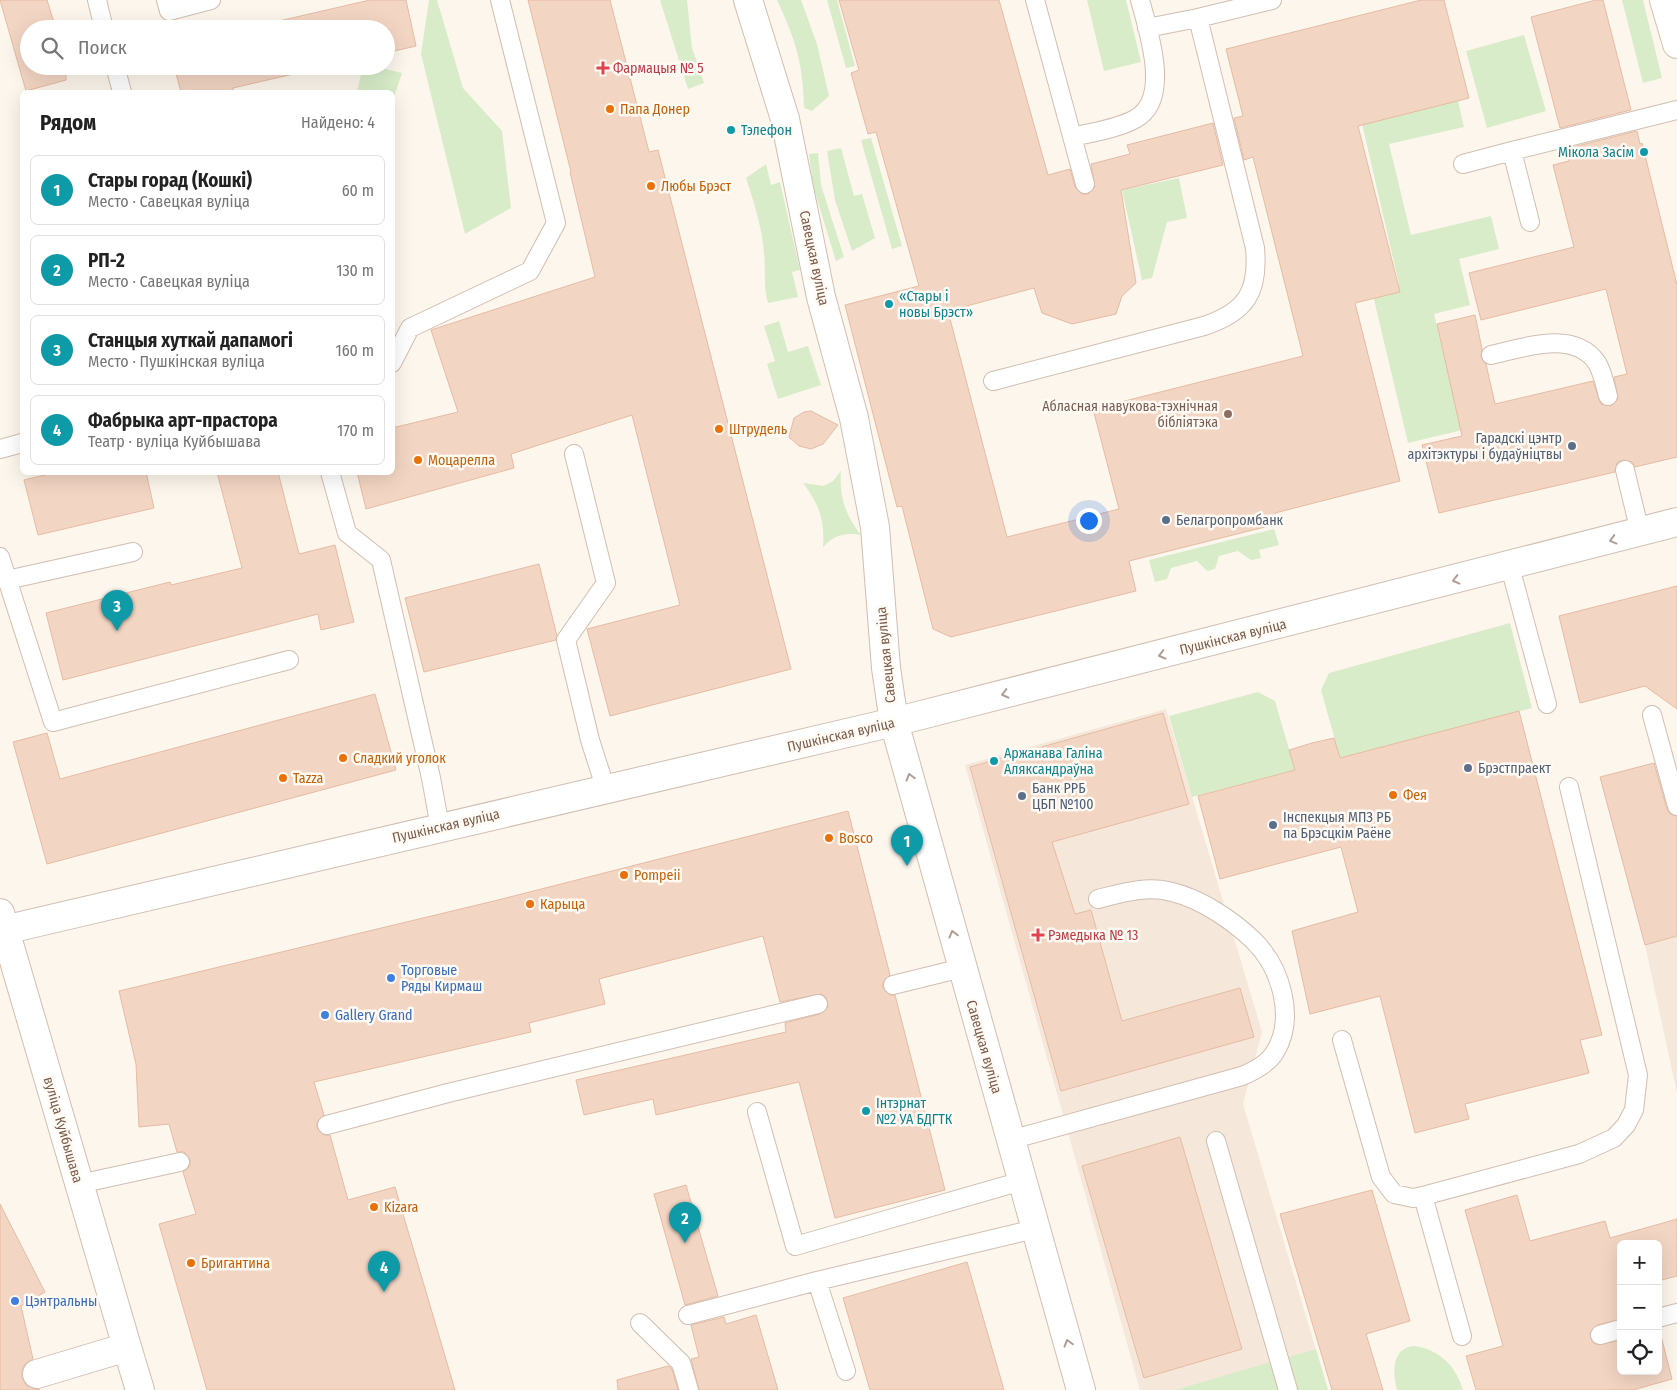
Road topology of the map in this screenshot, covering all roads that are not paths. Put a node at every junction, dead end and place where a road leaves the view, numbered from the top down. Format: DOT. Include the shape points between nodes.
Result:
graph roads {
  1 [pos="97,0"];
  2 [pos="166,0"];
  3 [pos="211,0"];
  4 [pos="500,0"];
  5 [pos="748,0"];
  6 [pos="1035,0"];
  7 [pos="1140,0"];
  8 [pos="1272,0"];
  9 [pos="1664,0"];
  10 [pos="1198,18"];
  11 [pos="102,20"];
  12 [pos="1147,28"];
  13 [pos="1677,44"];
  14 [pos="117,75"];
  15 [pos="121,90"];
  16 [pos="1677,110"];
  17 [pos="1073,137"];
  18 [pos="1512,151"];
  19 [pos="1463,164"];
  20 [pos="1085,184"];
  21 [pos="1530,222"];
  22 [pos="1491,355"];
  23 [pos="395,357"];
  24 [pos="993,381"];
  25 [pos="1608,396"];
  26 [pos="20,444"];
  27 [pos="0,449"];
  28 [pos="574,454"];
  29 [pos="1625,470"];
  30 [pos="331,475"];
  31 [pos="1677,522"];
  32 [pos="1640,532"];
  33 [pos="132,552"];
  34 [pos="0,557"];
  35 [pos="1510,567"];
  36 [pos="7,580"];
  37 [pos="289,660"];
  38 [pos="1547,704"];
  39 [pos="1652,715"];
  40 [pos="894,722"];
  41 [pos="1569,787"];
  42 [pos="606,790"];
  43 [pos="1677,806"];
  44 [pos="440,827"];
  45 [pos="1098,899"];
  46 [pos="2,924"];
  47 [pos="962,968"];
  48 [pos="893,986"];
  49 [pos="818,1004"];
  50 [pos="1342,1040"];
  51 [pos="757,1112"];
  52 [pos="326,1125"];
  53 [pos="1010,1140"];
  54 [pos="1216,1141"];
  55 [pos="180,1162"];
  56 [pos="1022,1181"];
  57 [pos="79,1184"];
  58 [pos="1423,1196"];
  59 [pos="1035,1229"];
  60 [pos="817,1281"];
  61 [pos="1677,1313"];
  62 [pos="688,1316"];
  63 [pos="1662,1317"];
  64 [pos="640,1323"];
  65 [pos="1618,1330"];
  66 [pos="1600,1335"];
  67 [pos="1462,1336"];
  68 [pos="127,1347"];
  69 [pos="846,1371"];
  70 [pos="37,1374"];
  71 [pos="140,1390"];
  72 [pos="689,1390"];
  73 [pos="1081,1390"];
  74 [pos="1288,1390"];
  1 -- 11 [label="lane"];
  2 -- 3 [label="lane" via="169,11"];
  4 -- 23 [label="lane" via="556,223 530,271 410,328"];
  5 -- 40 [label="street, Савецкая вуліца" via="785,119 821,297 854,418 875,527 886,668"];
  6 -- 17 [label="lane"];
  7 -- 12 [label="lane"];
  8 -- 10 [label="lane"];
  9 -- 13 [label="street"];
  10 -- 12 [label="lane"];
  10 -- 24 [label="lane" via="1256,248 1257,269 1252,290 1241,308 1223,319"];
  12 -- 17 [label="lane" via="1155,78 1147,107 1137,118"];
  14 -- 15 [label="lane"];
  16 -- 18 [label="lane"];
  17 -- 20 [label="lane"];
  18 -- 19 [label="lane"];
  18 -- 21 [label="lane"];
  22 -- 25 [label="lane" via="1536,345 1567,344 1591,356 1598,365"];
  26 -- 27 [label="lane"];
  28 -- 42 [label="lane" via="606,584 566,640 590,740"];
  29 -- 32 [label="lane"];
  30 -- 44 [label="lane" via="347,533 380,560"];
  31 -- 32 [label="street, Пушкінская вуліца"];
  32 -- 35 [label="street, Пушкінская вуліца, one-way"];
  33 -- 36 [label="lane"];
  34 -- 36 [label="lane"];
  35 -- 38 [label="lane"];
  35 -- 40 [label="street, Пушкінская вуліца, one-way"];
  36 -- 37 [label="lane" via="53,722"];
  39 -- 43 [label="lane"];
  40 -- 42 [label="street, Пушкінская вуліца"];
  47 -- 40 [label="street, Савецкая вуліца, one-way"];
  41 -- 58 [label="lane" via="1638,1075 1634,1110 1614,1138 1598,1147"];
  42 -- 44 [label="street, Пушкінская вуліца"];
  44 -- 46 [label="street, Пушкінская вуліца"];
  45 -- 53 [label="lane" via="1142,889 1172,892 1199,903 1254,940 1276,975 1283,994 1285,1011 1280,1041 1266,1063 1242,1076"];
  46 -- 57 [label="street, вуліца Куйбышава"];
  47 -- 48 [label="lane"];
  47 -- 53 [label="street, Савецкая вуліца"];
  49 -- 52 [label="lane"];
  50 -- 58 [label="lane" via="1381,1177 1394,1194 1414,1198"];
  51 -- 56 [label="lane" via="795,1246"];
  53 -- 56 [label="street, Савецкая вуліца"];
  54 -- 74 [label="lane"];
  55 -- 57 [label="lane"];
  56 -- 59 [label="street, Савецкая вуліца"];
  57 -- 68 [label="street, вуліца Куйбышава"];
  58 -- 67 [label="lane"];
  59 -- 60 [label="lane"];
  73 -- 59 [label="street, Савецкая вуліца, one-way"];
  60 -- 62 [label="lane"];
  60 -- 69 [label="lane"];
  61 -- 63 [label="lane"];
  64 -- 72 [label="lane" via="681,1363"];
  65 -- 66 [label="lane"];
  68 -- 70 [label="street"];
  68 -- 71 [label="street, вуліца Куйбышава"];
}
